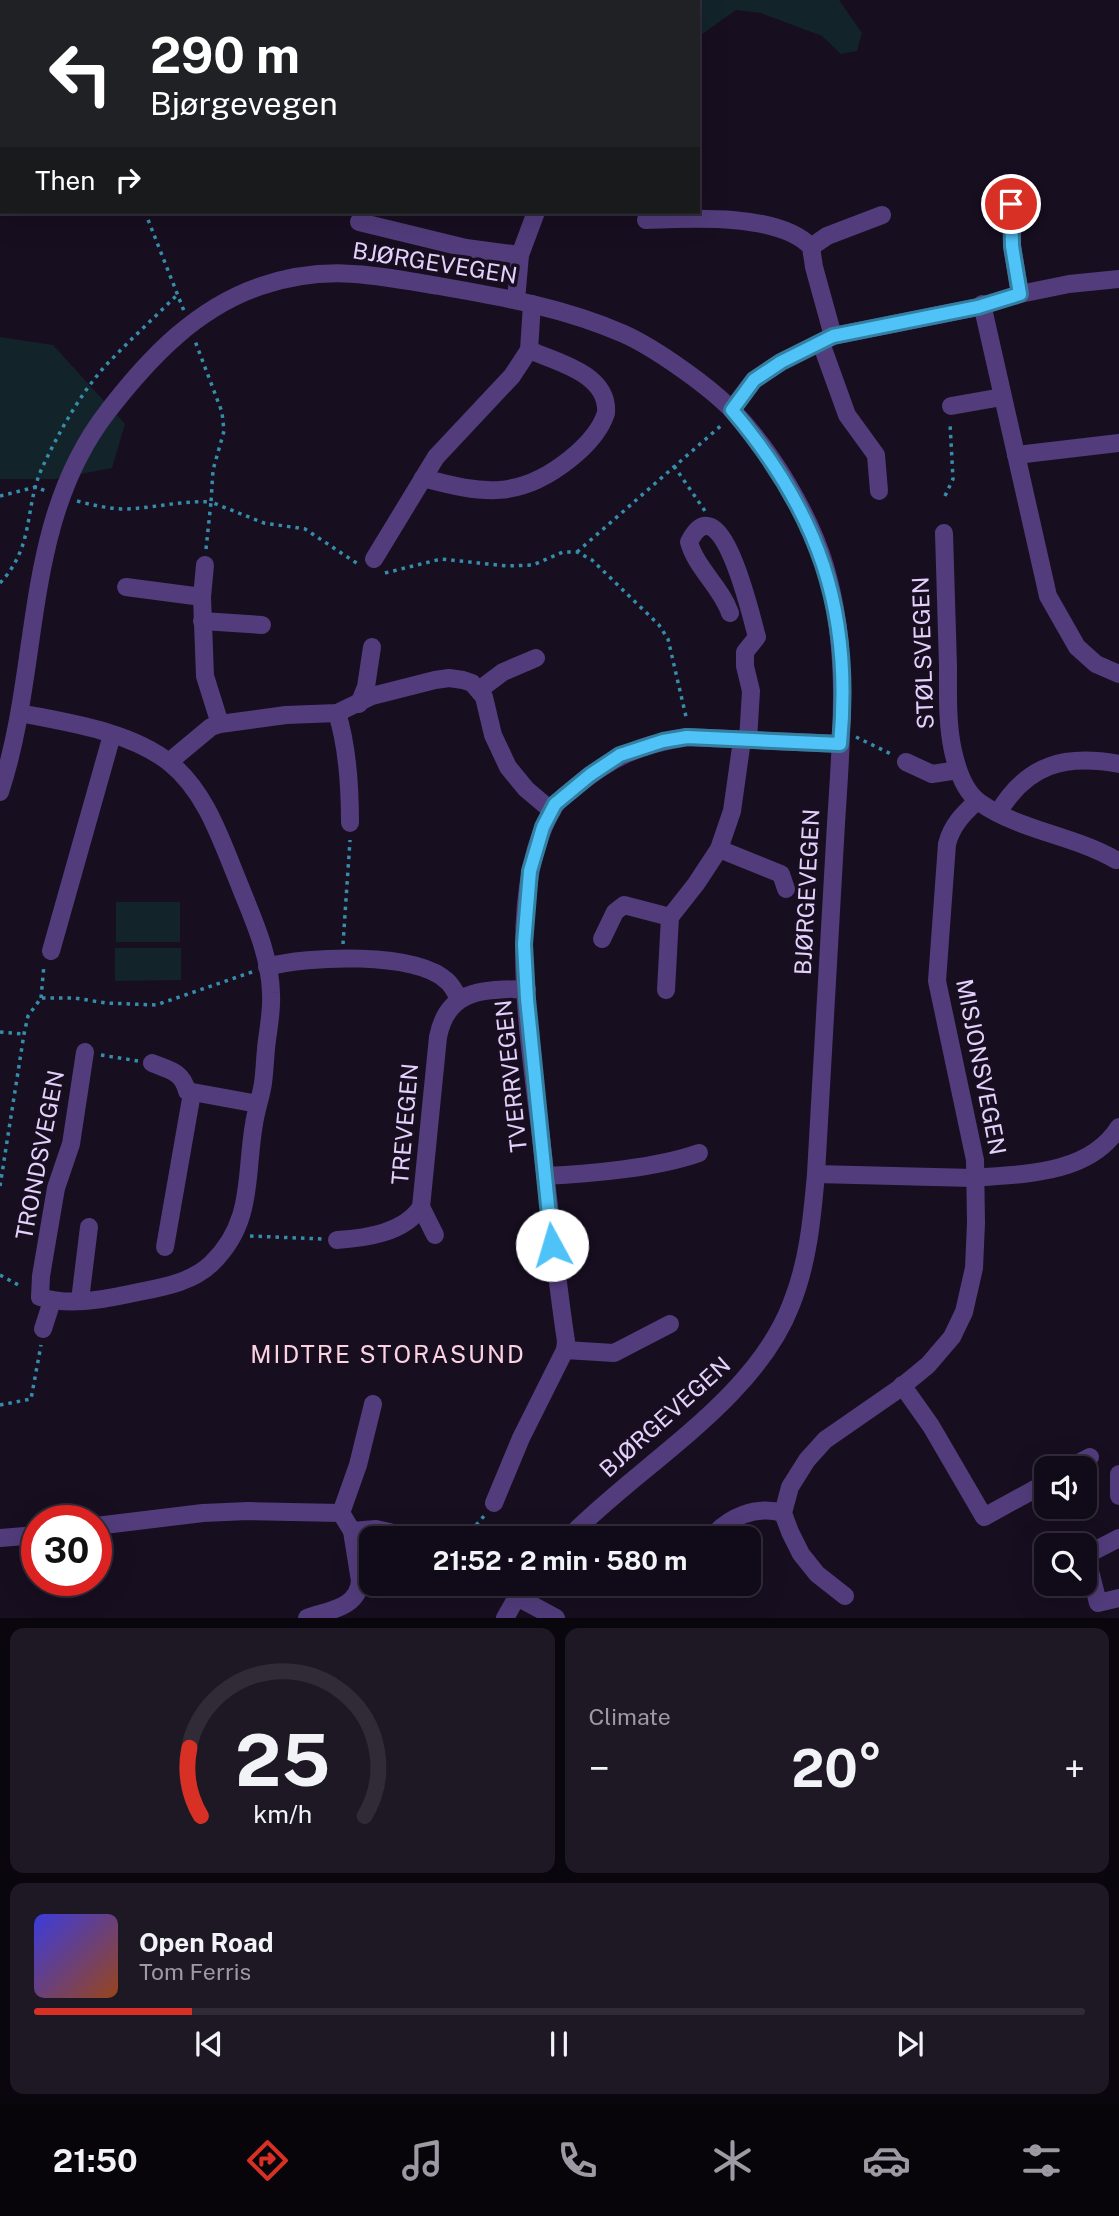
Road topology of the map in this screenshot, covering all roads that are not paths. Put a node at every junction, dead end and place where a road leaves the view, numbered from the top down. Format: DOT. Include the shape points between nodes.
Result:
graph roads {
  1 [pos="1013,183"];
  2 [pos="535,214"];
  3 [pos="882,215"];
  4 [pos="646,220"];
  5 [pos="359,222"];
  6 [pos="811,247"];
  7 [pos="520,255"];
  8 [pos="1119,279"];
  9 [pos="1020,294"];
  10 [pos="524,302"];
  11 [pos="982,304"];
  12 [pos="827,340"];
  13 [pos="529,350"];
  14 [pos="1002,397"];
  15 [pos="951,406"];
  16 [pos="728,416"];
  17 [pos="1119,443"];
  18 [pos="1016,455"];
  19 [pos="423,478"];
  20 [pos="878,491"];
  21 [pos="944,533"];
  22 [pos="205,565"];
  23 [pos="373,567"];
  24 [pos="126,587"];
  25 [pos="202,597"];
  26 [pos="730,614"];
  27 [pos="202,621"];
  28 [pos="262,625"];
  29 [pos="372,647"];
  30 [pos="536,658"];
  31 [pos="1119,674"];
  32 [pos="479,690"];
  33 [pos="359,704"];
  34 [pos="20,713"];
  35 [pos="337,713"];
  36 [pos="220,724"];
  37 [pos="112,735"];
  38 [pos="840,739"];
  39 [pos="745,740"];
  40 [pos="169,762"];
  41 [pos="906,762"];
  42 [pos="1119,764"];
  43 [pos="958,770"];
  44 [pos="0,792"];
  45 [pos="977,801"];
  46 [pos="552,811"];
  47 [pos="998,813"];
  48 [pos="350,823"];
  49 [pos="719,849"];
  50 [pos="1118,861"];
  51 [pos="786,889"];
  52 [pos="670,917"];
  53 [pos="602,939"];
  54 [pos="51,951"];
  55 [pos="267,967"];
  56 [pos="527,989"];
  57 [pos="666,990"];
  58 [pos="459,999"];
  59 [pos="85,1052"];
  60 [pos="152,1063"];
  61 [pos="192,1093"];
  62 [pos="258,1104"];
  63 [pos="1119,1127"];
  64 [pos="699,1153"];
  65 [pos="816,1174"];
  66 [pos="976,1174"];
  67 [pos="545,1176"];
  68 [pos="421,1207"];
  69 [pos="89,1227"];
  70 [pos="435,1235"];
  71 [pos="337,1240"];
  72 [pos="165,1247"];
  73 [pos="46,1299"];
  74 [pos="80,1300"];
  75 [pos="670,1324"];
  76 [pos="43,1329"];
  77 [pos="565,1350"];
  78 [pos="902,1385"];
  79 [pos="373,1404"];
  80 [pos="1119,1475"];
  81 [pos="1034,1490"];
  82 [pos="1119,1496"];
  83 [pos="494,1503"];
  84 [pos="341,1513"];
  85 [pos="783,1513"];
  86 [pos="112,1524"];
  87 [pos="581,1526"];
  88 [pos="722,1526"];
  89 [pos="359,1530"];
  90 [pos="352,1531"];
  91 [pos="21,1536"];
  92 [pos="0,1538"];
  93 [pos="1119,1538"];
  94 [pos="845,1595"];
  95 [pos="518,1596"];
  96 [pos="529,1596"];
  97 [pos="1119,1598"];
  98 [pos="307,1618"];
  99 [pos="505,1618"];
  100 [pos="555,1618"];
  1 -- 9 [label="street" via="1012,246"];
  2 -- 7 [label="street"];
  3 -- 6 [label="street"];
  4 -- 6 [label="street" via="761,222 795,235"];
  5 -- 7 [label="street" via="466,248"];
  6 -- 12 [label="street"];
  7 -- 10 [label="street"];
  8 -- 9 [label="street"];
  9 -- 11 [label="street"];
  10 -- 13 [label="street, BJØRGEVEGEN"];
  10 -- 16 [label="street, BJØRGEVEGEN" via="589,320 654,350"];
  10 -- 34 [label="street, BJØRGEVEGEN" via="357,272 327,272 258,287 189,324 149,360 104,415 60,497 41,563"];
  11 -- 12 [label="street"];
  11 -- 14 [label="street"];
  12 -- 16 [label="street" via="754,380"];
  12 -- 20 [label="street" via="837,390 853,426 876,455"];
  13 -- 19 [label="street"];
  13 -- 19 [label="street" via="589,378 601,390 606,413 586,446 543,478 521,488 482,489"];
  14 -- 15 [label="street"];
  14 -- 18 [label="street"];
  16 -- 38 [label="street, BJØRGEVEGEN" via="782,475 824,563 842,657"];
  17 -- 18 [label="street"];
  18 -- 31 [label="street" via="1048,596 1077,647 1096,664"];
  19 -- 23 [label="street"];
  21 -- 43 [label="street, STØLSVEGEN" via="949,726"];
  22 -- 25 [label="street"];
  24 -- 25 [label="street"];
  25 -- 27 [label="street"];
  26 -- 39 [label="street" via="692,553 689,542 705,527 714,527 721,534 739,573 757,637 745,652 751,691"];
  27 -- 28 [label="street"];
  27 -- 36 [label="street" via="205,676"];
  29 -- 33 [label="street"];
  30 -- 32 [label="street" via="503,672"];
  32 -- 33 [label="street" via="472,683 449,678 372,696"];
  32 -- 46 [label="street" via="492,736 508,767"];
  33 -- 35 [label="street"];
  34 -- 37 [label="street"];
  34 -- 44 [label="street, BJØRGEVEGEN"];
  35 -- 36 [label="street"];
  35 -- 48 [label="street" via="344,733"];
  36 -- 40 [label="street"];
  37 -- 40 [label="street" via="135,742"];
  37 -- 54 [label="street"];
  38 -- 39 [label="street, TVERRVEGEN"];
  38 -- 65 [label="street, BJØRGEVEGEN"];
  39 -- 46 [label="street, TVERRVEGEN" via="687,737 620,755 590,775"];
  39 -- 49 [label="street"];
  40 -- 55 [label="street" via="187,779 216,827"];
  41 -- 43 [label="street, STØLSVEGEN" via="932,774"];
  42 -- 47 [label="street" via="1080,759 1051,766 1026,777"];
  43 -- 45 [label="street, STØLSVEGEN"];
  45 -- 47 [label="street, STØLSVEGEN"];
  45 -- 66 [label="street, MISJONSVEGEN" via="949,836 937,987"];
  46 -- 56 [label="street, TVERRVEGEN" via="528,881"];
  47 -- 50 [label="street, STØLSVEGEN" via="1096,848"];
  49 -- 51 [label="street" via="781,874"];
  49 -- 52 [label="street"];
  52 -- 53 [label="street" via="624,905 615,912"];
  52 -- 57 [label="street"];
  55 -- 58 [label="street" via="387,960 437,974"];
  55 -- 62 [label="street" via="270,1018"];
  56 -- 58 [label="street" via="486,991"];
  56 -- 67 [label="street, TVERRVEGEN"];
  58 -- 68 [label="street, TREVEGEN" via="445,1016 438,1037"];
  59 -- 73 [label="street, TRONDSVEGEN" via="71,1144 56,1188 41,1276"];
  60 -- 61 [label="street" via="178,1074"];
  61 -- 62 [label="street"];
  61 -- 72 [label="street"];
  62 -- 74 [label="street" via="243,1213 234,1235 213,1262 197,1275 158,1288"];
  63 -- 66 [label="street, MISJONSVEGEN" via="1081,1160 1046,1171"];
  64 -- 67 [label="street" via="596,1172"];
  65 -- 66 [label="street, MISJONSVEGEN" via="973,1178"];
  65 -- 87 [label="street, BJØRGEVEGEN" via="811,1230 800,1276 791,1306 761,1360 734,1392"];
  66 -- 78 [label="street, MISJONSVEGEN" via="974,1268 964,1312 952,1338"];
  67 -- 77 [label="street, TVERRVEGEN"];
  68 -- 70 [label="street"];
  68 -- 71 [label="street, TREVEGEN" via="409,1222 365,1238"];
  69 -- 74 [label="street"];
  73 -- 74 [label="street"];
  73 -- 76 [label="street, TRONDSVEGEN"];
  75 -- 77 [label="street" via="614,1353"];
  77 -- 83 [label="street"];
  78 -- 81 [label="street" via="984,1517"];
  78 -- 85 [label="street, MISJONSVEGEN" via="825,1440 790,1487"];
  79 -- 84 [label="street"];
  80 -- 82 [label="street"];
  84 -- 86 [label="street" via="215,1513"];
  84 -- 90 [label="street"];
  85 -- 88 [label="street" via="759,1510"];
  85 -- 94 [label="street" via="801,1555"];
  89 -- 90 [label="street"];
  90 -- 98 [label="street" via="360,1581 356,1595 349,1604"];
  91 -- 92 [label="street"];
  93 -- 97 [label="street" via="1087,1559 1098,1603"];
  95 -- 99 [label="street"];
  96 -- 100 [label="street"];
}
